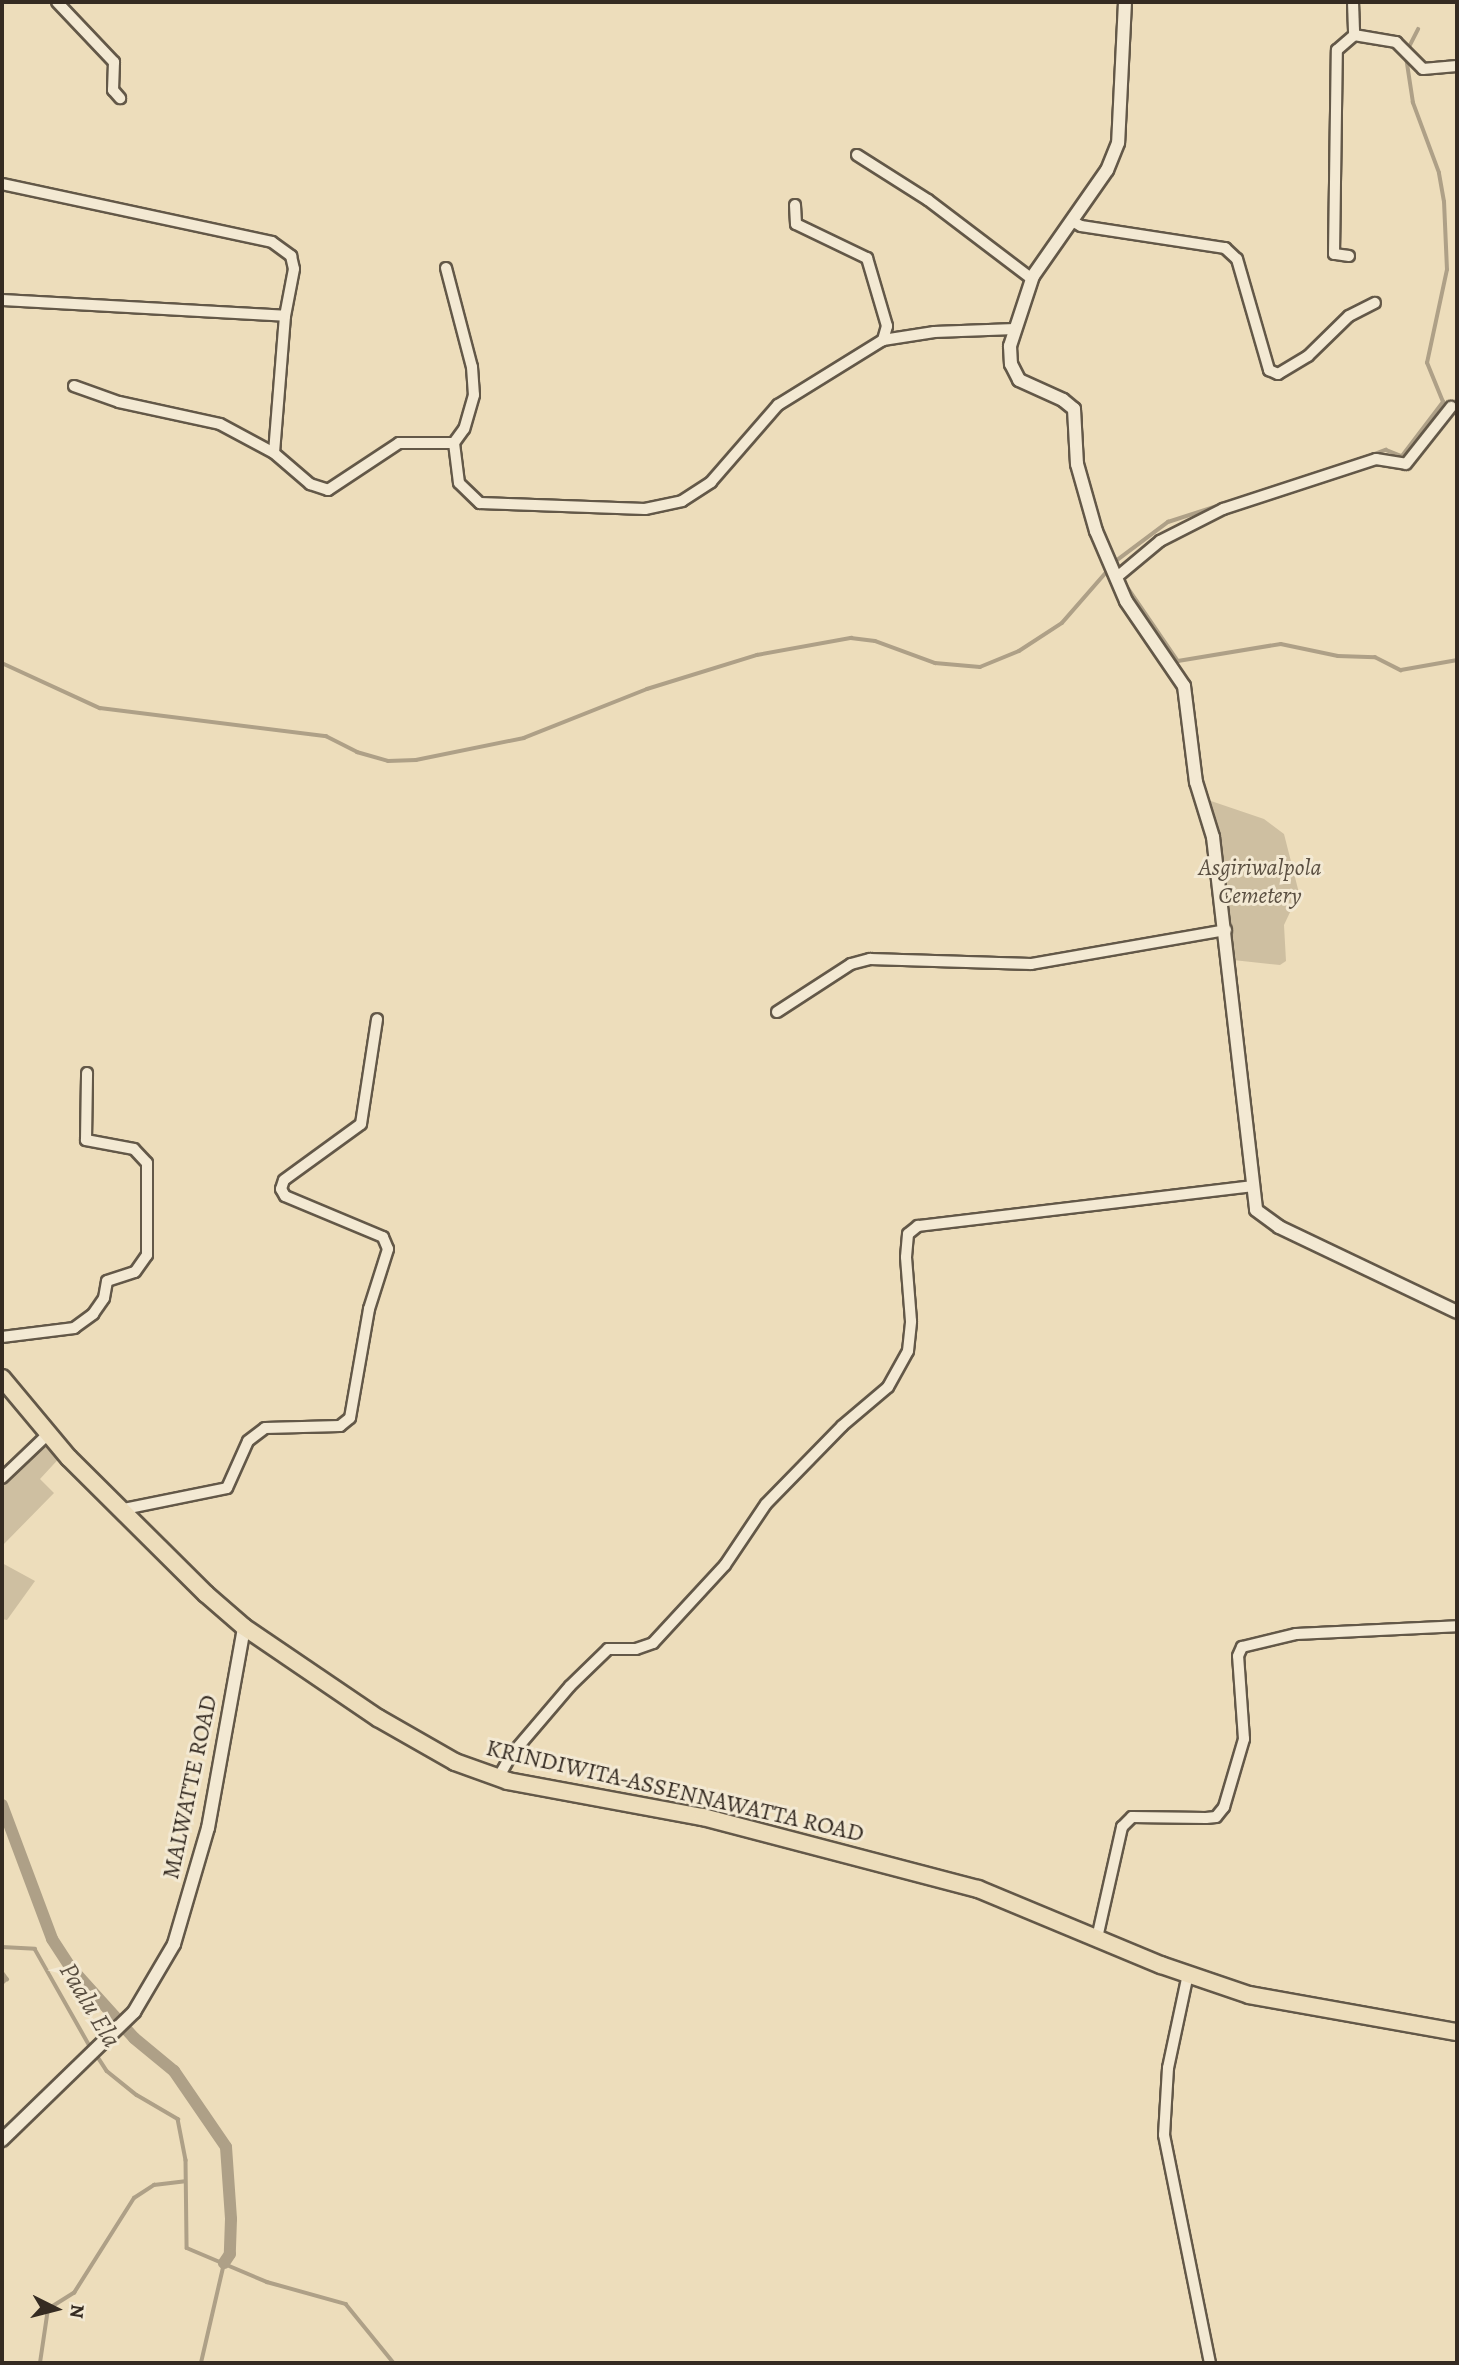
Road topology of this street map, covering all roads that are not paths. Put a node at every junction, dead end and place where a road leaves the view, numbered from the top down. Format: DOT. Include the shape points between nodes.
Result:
graph roads {
  1 [pos="57,2"];
  2 [pos="1125,2"];
  3 [pos="1353,2"];
  4 [pos="1354,35"];
  5 [pos="1457,66"];
  6 [pos="120,98"];
  7 [pos="856,155"];
  8 [pos="2,184"];
  9 [pos="796,205"];
  10 [pos="1072,221"];
  11 [pos="1349,256"];
  12 [pos="446,268"];
  13 [pos="1032,279"];
  14 [pos="2,300"];
  15 [pos="1375,303"];
  16 [pos="285,316"];
  17 [pos="1015,329"];
  18 [pos="883,340"];
  19 [pos="74,386"];
  20 [pos="1451,407"];
  21 [pos="454,443"];
  22 [pos="274,453"];
  23 [pos="1117,577"];
  24 [pos="1226,930"];
  25 [pos="778,1012"];
  26 [pos="377,1019"];
  27 [pos="87,1073"];
  28 [pos="1251,1186"];
  29 [pos="1457,1312"];
  30 [pos="2,1337"];
  31 [pos="2,1378"];
  32 [pos="48,1434"];
  33 [pos="2,1478"];
  34 [pos="119,1510"];
  35 [pos="244,1626"];
  36 [pos="1457,1626"];
  37 [pos="498,1778"];
  38 [pos="1097,1938"];
  39 [pos="1188,1974"];
  40 [pos="1457,2032"];
  41 [pos="2,2140"];
  42 [pos="1210,2363"];
  1 -- 6 [label="street" via="114,62 113,90"];
  2 -- 10 [label="street" via="1118,143 1107,170"];
  3 -- 4 [label="street"];
  4 -- 5 [label="street" via="1396,42 1423,69"];
  4 -- 11 [label="street" via="1337,50 1333,112 1334,254"];
  7 -- 13 [label="street" via="928,200"];
  8 -- 16 [label="street" via="271,242 291,256 294,269"];
  9 -- 18 [label="street" via="796,224 867,258 887,326"];
  10 -- 13 [label="street"];
  10 -- 15 [label="street" via="1225,248 1237,260 1269,370 1278,374 1308,356 1349,316"];
  12 -- 21 [label="street" via="472,367 474,395 464,429"];
  13 -- 17 [label="street"];
  14 -- 16 [label="street"];
  16 -- 22 [label="street"];
  17 -- 18 [label="street" via="934,332"];
  17 -- 23 [label="street" via="1010,346 1018,380 1074,409 1084,498"];
  18 -- 21 [label="street" via="778,405 711,482 682,501 645,509 480,503 459,483"];
  19 -- 22 [label="street" via="119,402 220,424"];
  20 -- 23 [label="street" via="1406,464 1376,459 1223,509 1160,541"];
  21 -- 22 [label="street" via="399,443 328,490 310,484"];
  23 -- 24 [label="street" via="1126,601 1184,686 1196,782 1213,838"];
  24 -- 25 [label="street" via="1031,964 870,959 851,964"];
  24 -- 28 [label="street"];
  26 -- 34 [label="street" via="360,1124 284,1180 281,1189 285,1196 383,1237 388,1250 369,1309 350,1418 340,1426 265,1428 248,1441 227,1488"];
  27 -- 30 [label="street" via="86,1140 134,1149 147,1163 147,1255 135,1272 107,1281 104,1298 93,1314 74,1328"];
  28 -- 29 [label="street" via="1256,1210 1279,1227"];
  28 -- 37 [label="street" via="918,1226 908,1234 906,1257 911,1321 908,1351 888,1387 842,1426 766,1504 725,1565 653,1643 636,1649 608,1649 512,1754"];
  31 -- 32 [label="main road, KRINDIWITA-ASSENNAWATTA ROAD"];
  32 -- 33 [label="street"];
  32 -- 34 [label="main road, KRINDIWITA-ASSENNAWATTA ROAD"];
  34 -- 35 [label="main road, KRINDIWITA-ASSENNAWATTA ROAD"];
  35 -- 37 [label="main road, KRINDIWITA-ASSENNAWATTA ROAD" via="378,1718 455,1762"];
  35 -- 41 [label="street, MALWATTE ROAD" via="208,1828 174,1944 125,2022"];
  36 -- 38 [label="street" via="1296,1634 1242,1647 1238,1656 1244,1739 1224,1807 1216,1817 1132,1817 1122,1827"];
  37 -- 38 [label="main road, KRINDIWITA-ASSENNAWATTA ROAD" via="703,1817 883,1862 978,1889"];
  38 -- 39 [label="main road, KRINDIWITA-ASSENNAWATTA ROAD"];
  39 -- 40 [label="main road, KRINDIWITA-ASSENNAWATTA ROAD" via="1249,1995"];
  39 -- 42 [label="street" via="1168,2068 1164,2135"];
}
